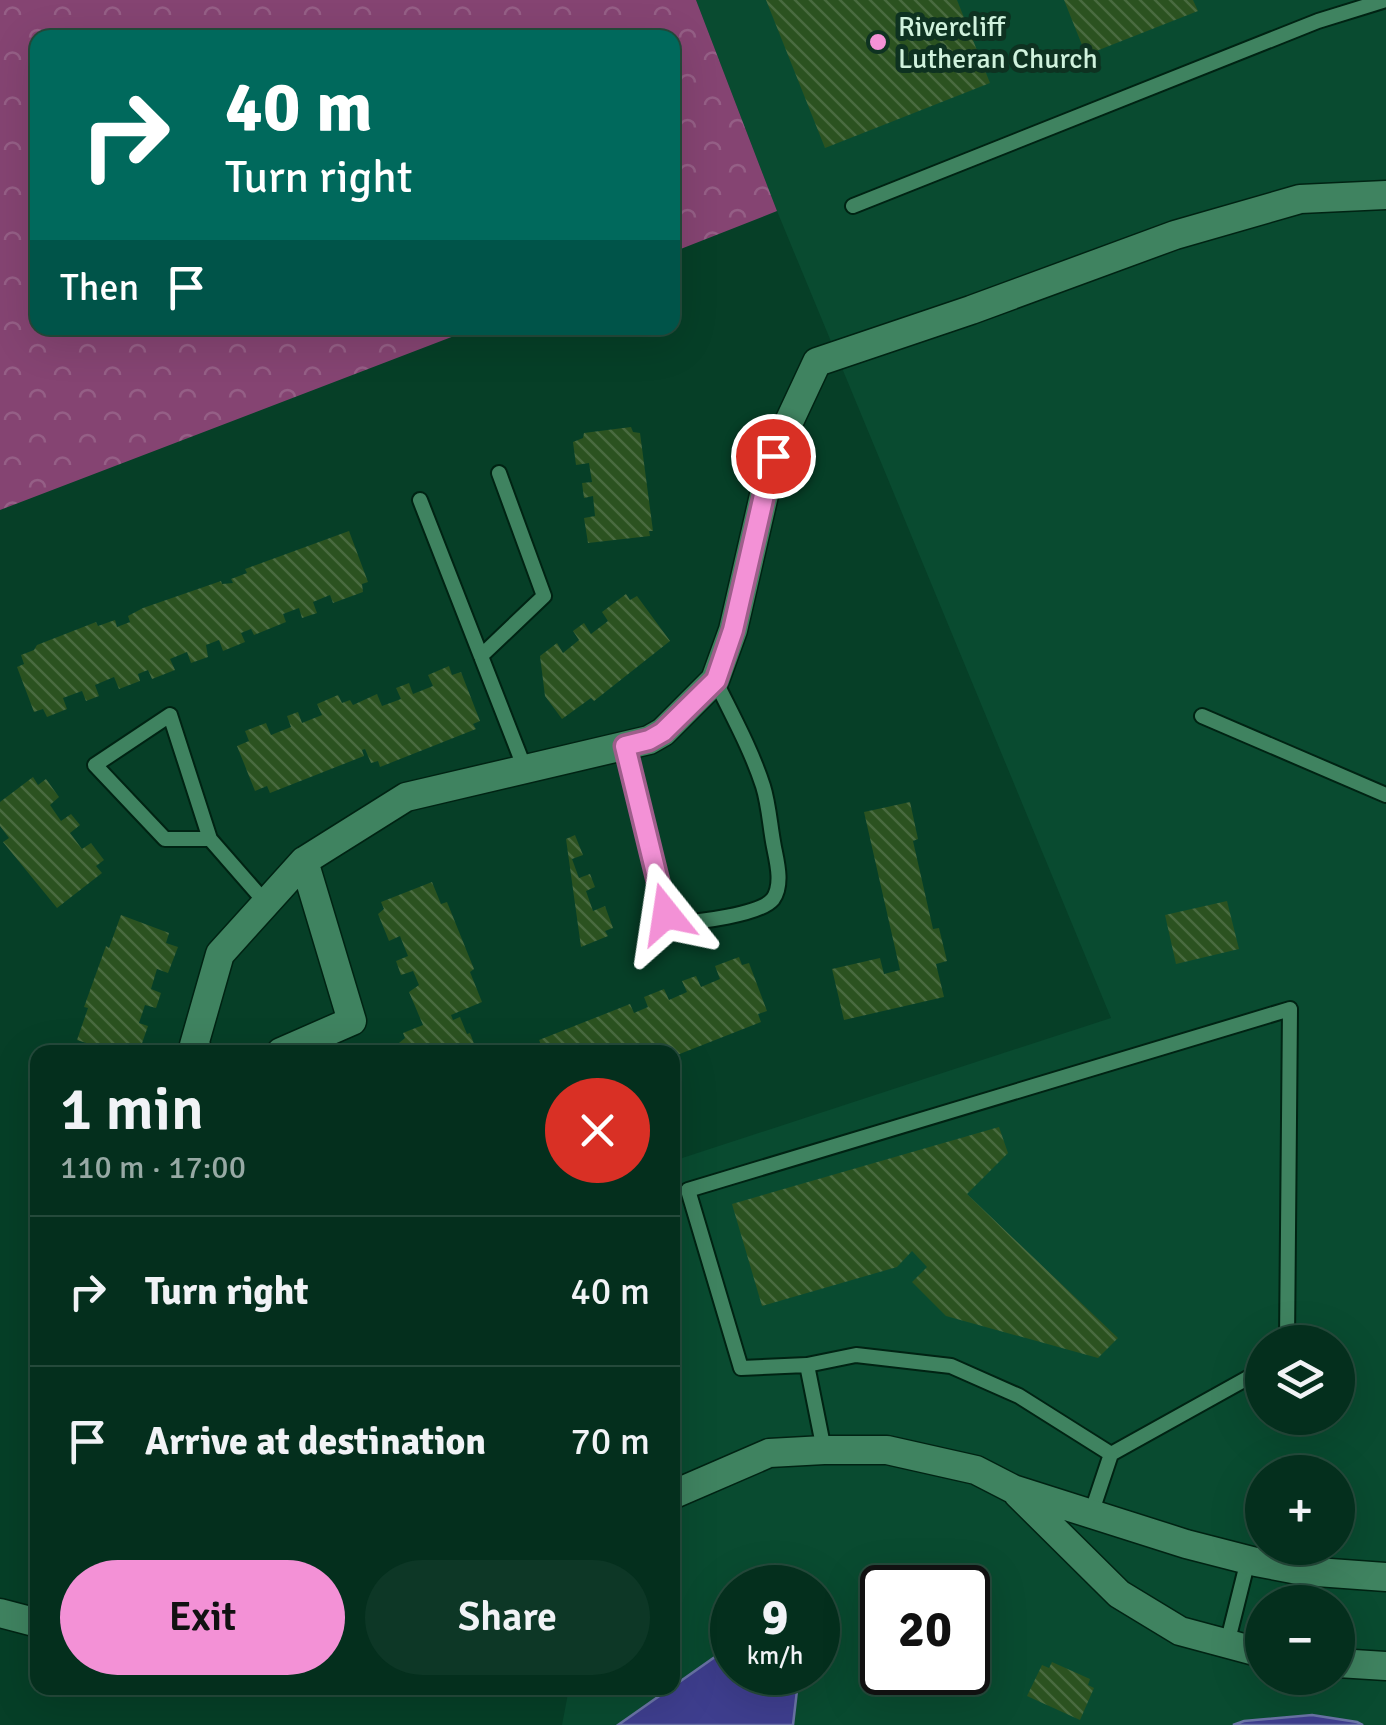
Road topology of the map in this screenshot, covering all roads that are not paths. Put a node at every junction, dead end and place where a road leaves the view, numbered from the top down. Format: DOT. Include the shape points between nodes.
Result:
graph roads {
  1 [pos="1386,0"];
  2 [pos="1386,195"];
  3 [pos="853,206"];
  4 [pos="500,473"];
  5 [pos="420,500"];
  6 [pos="481,656"];
  7 [pos="716,680"];
  8 [pos="1202,716"];
  9 [pos="625,746"];
  10 [pos="525,769"];
  11 [pos="1386,795"];
  12 [pos="210,839"];
  13 [pos="304,861"];
  14 [pos="266,903"];
  15 [pos="194,1045"];
  16 [pos="296,1045"];
  17 [pos="1287,1325"];
  18 [pos="807,1365"];
  19 [pos="1245,1379"];
  20 [pos="824,1450"];
  21 [pos="1111,1454"];
  22 [pos="1013,1489"];
  23 [pos="680,1492"];
  24 [pos="1090,1514"];
  25 [pos="1245,1559"];
  26 [pos="1247,1565"];
  27 [pos="1273,1565"];
  28 [pos="1386,1578"];
  29 [pos="0,1613"];
  30 [pos="30,1621"];
  31 [pos="1226,1644"];
  32 [pos="1245,1649"];
  33 [pos="1355,1663"];
  34 [pos="1386,1666"];
  1 -- 3 [label="lane"];
  2 -- 7 [label="street" via="1300,199 1193,230 817,362 773,456"];
  4 -- 6 [label="lane" via="544,596"];
  5 -- 6 [label="lane"];
  6 -- 10 [label="lane"];
  7 -- 9 [label="street" via="663,732"];
  7 -- 9 [label="lane" via="764,788 778,871 772,901 692,922 677,923 666,914"];
  8 -- 11 [label="lane"];
  9 -- 10 [label="street"];
  10 -- 13 [label="street" via="406,796"];
  12 -- 12 [label="lane" via="165,839 95,765 170,715"];
  12 -- 14 [label="lane"];
  13 -- 14 [label="street"];
  13 -- 16 [label="street" via="352,1021"];
  14 -- 15 [label="street" via="220,954"];
  17 -- 18 [label="lane" via="1290,1009 688,1190 741,1368"];
  18 -- 20 [label="lane"];
  18 -- 21 [label="lane" via="856,1355 951,1366 1020,1396"];
  19 -- 21 [label="lane"];
  20 -- 22 [label="street" via="887,1450 976,1470"];
  20 -- 23 [label="street" via="769,1454"];
  21 -- 24 [label="lane"];
  22 -- 24 [label="street"];
  22 -- 31 [label="street" via="1119,1594 1180,1631"];
  24 -- 25 [label="street"];
  26 -- 31 [label="lane"];
  27 -- 28 [label="street"];
  29 -- 30 [label="street"];
  31 -- 32 [label="street"];
  33 -- 34 [label="street"];
}
